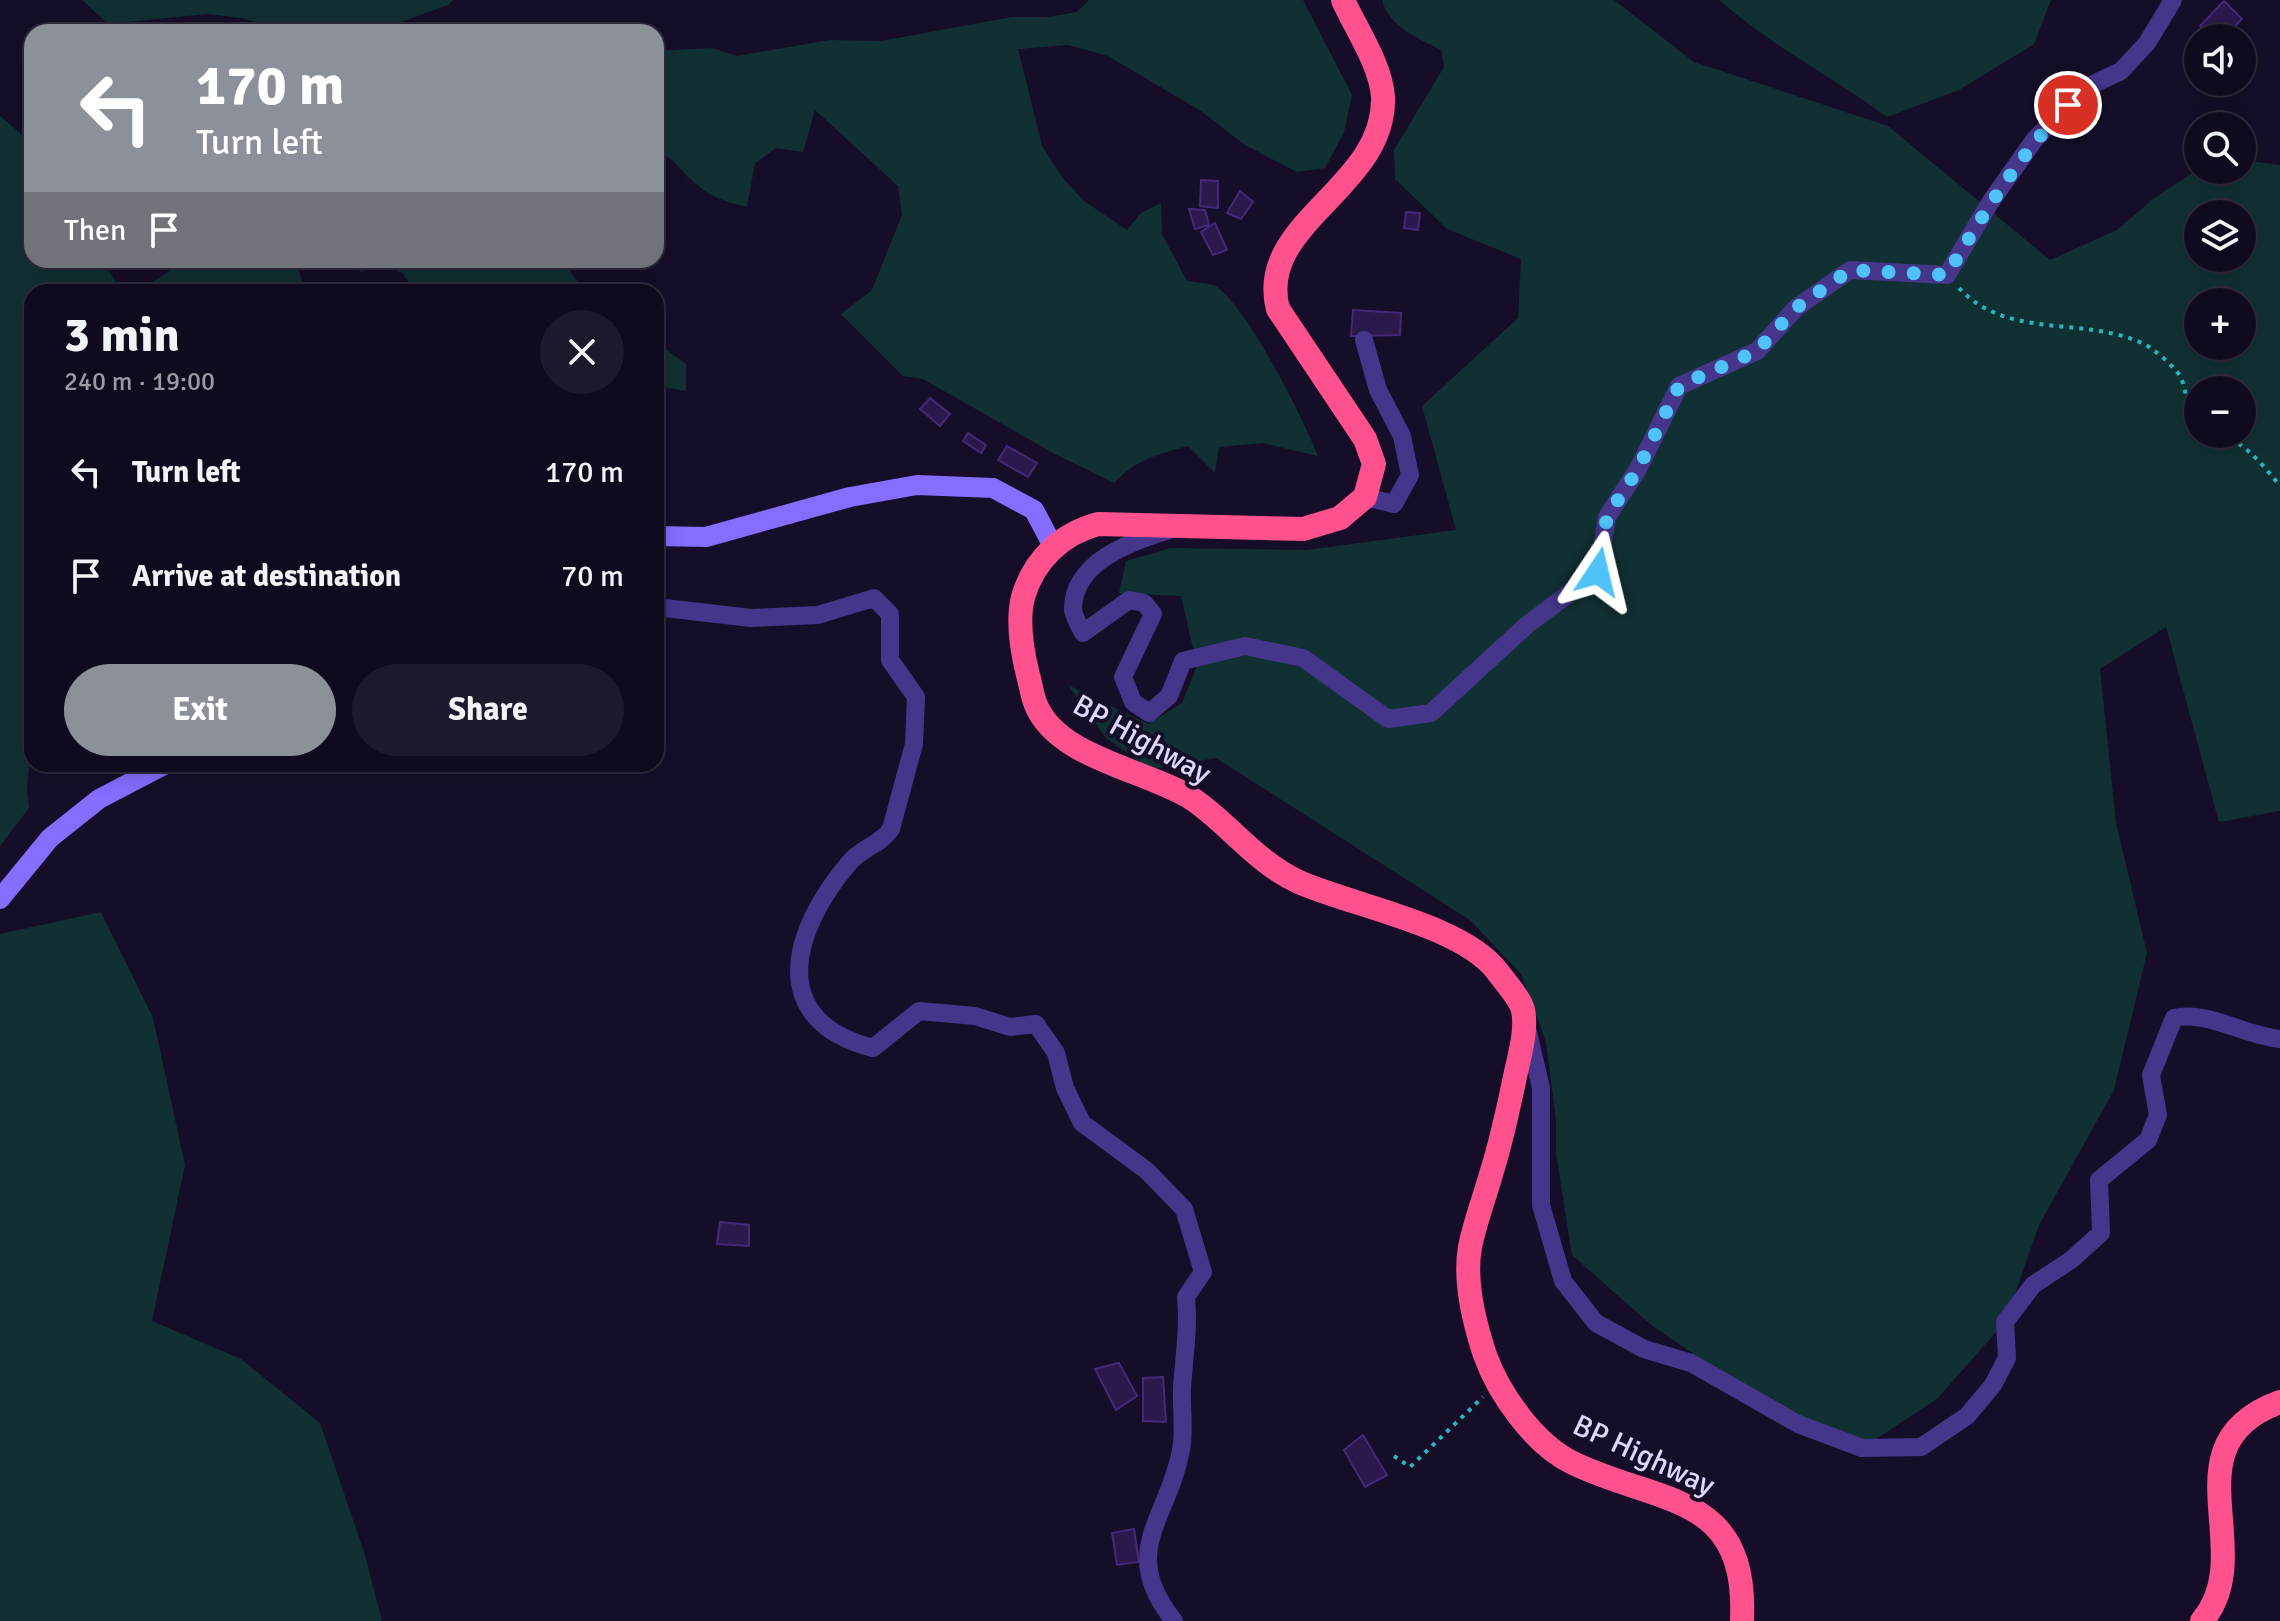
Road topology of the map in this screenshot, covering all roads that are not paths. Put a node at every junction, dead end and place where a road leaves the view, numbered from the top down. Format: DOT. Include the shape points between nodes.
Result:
graph roads {
  1 [pos="1343,0"];
  2 [pos="2173,0"];
  3 [pos="1364,340"];
  4 [pos="1365,497"];
  5 [pos="1181,526"];
  6 [pos="664,536"];
  7 [pos="1053,546"];
  8 [pos="664,608"];
  9 [pos="151,772"];
  10 [pos="0,899"];
  11 [pos="1523,1009"];
  12 [pos="2280,1039"];
  13 [pos="2280,1402"];
  14 [pos="1174,1621"];
  15 [pos="1742,1621"];
  16 [pos="2202,1621"];
  1 -- 4 [label="highway" via="1383,94 1381,126 1343,188 1298,231 1282,256 1273,291 1278,309 1365,439 1374,464"];
  2 -- 5 [label="street" via="2147,43 2121,71 2085,88 2035,139 1947,275 1850,270 1796,308 1757,351 1679,386 1638,469 1607,517 1598,572 1528,624 1431,713 1388,719 1303,658 1245,646 1183,661 1169,696 1149,713 1133,702 1123,677 1153,614 1144,603 1129,600 1083,633 1073,610 1085,574 1124,544"];
  3 -- 4 [label="street" via="1378,390 1402,436 1410,475 1394,504"];
  4 -- 5 [label="highway, BP Highway" via="1340,518 1303,529"];
  5 -- 7 [label="highway, BP Highway" via="1098,524"];
  6 -- 7 [label="street" via="706,537 850,497 917,485 993,488 1034,510"];
  7 -- 11 [label="highway, BP Highway" via="1030,579 1020,615 1036,706 1060,736 1177,789 1264,863 1296,881 1472,949 1493,966"];
  8 -- 14 [label="street" via="751,618 818,615 874,598 890,614 890,660 916,697 914,744 891,829 852,859 815,912 803,941 803,999 816,1021 845,1040 873,1048 919,1011 975,1016 1010,1027 1036,1024 1056,1053 1082,1123 1146,1170 1184,1209 1203,1272 1186,1297 1181,1449 1146,1553 1155,1598"];
  9 -- 10 [label="street" via="99,799 50,838"];
  11 -- 12 [label="street" via="1541,1088 1541,1205 1563,1281 1596,1323 1644,1349 1691,1363 1798,1424 1862,1448 1921,1447 1967,1416 1993,1385 2007,1358 2005,1322 2033,1285 2101,1233 2099,1180 2148,1140 2158,1115 2151,1075 2174,1018 2190,1014 2256,1037"];
  11 -- 15 [label="highway, BP Highway" via="1522,1047 1470,1249 1471,1300 1486,1358 1513,1406 1545,1444 1572,1462 1673,1498 1714,1523 1737,1568"];
  13 -- 16 [label="highway" via="2249,1414 2231,1433 2222,1455 2220,1588"];
}
